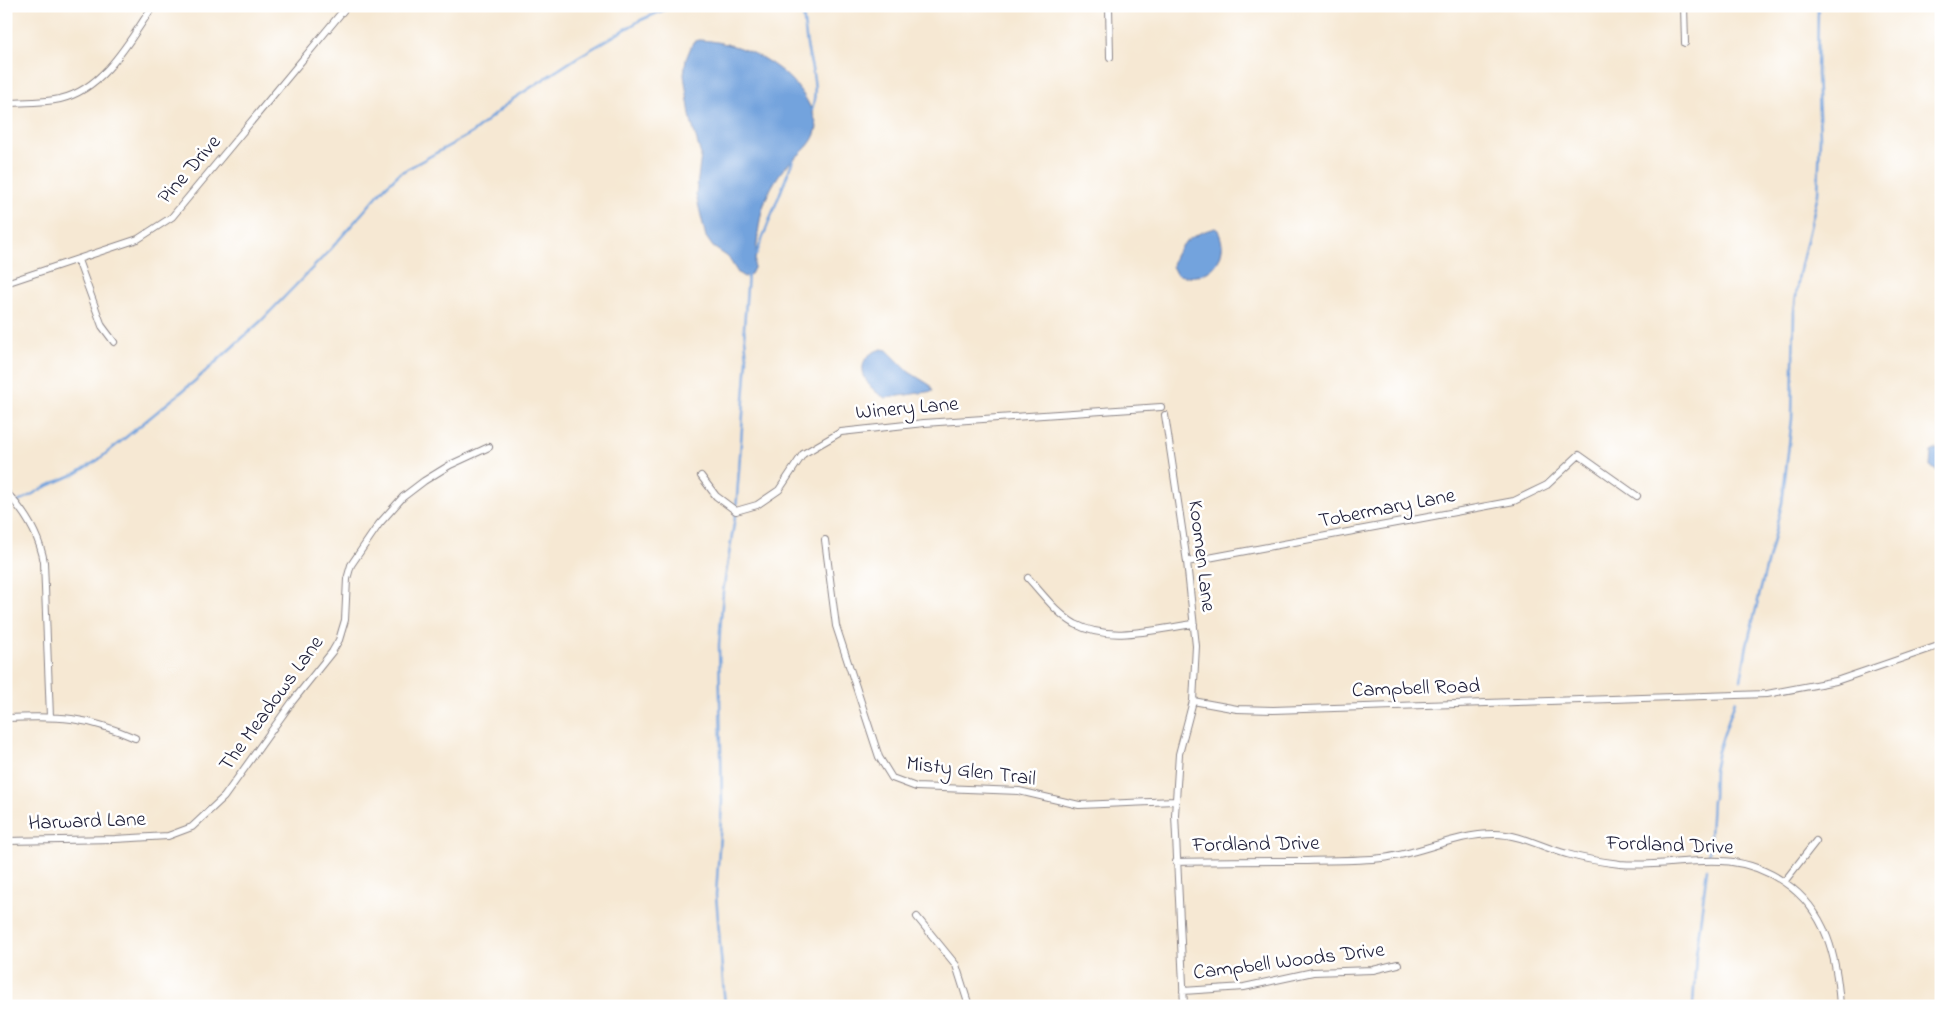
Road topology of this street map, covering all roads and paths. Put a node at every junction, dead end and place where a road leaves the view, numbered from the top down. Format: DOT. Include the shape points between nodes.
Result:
graph roads {
  1 [pos="153,6"];
  2 [pos="347,6"];
  3 [pos="1109,6"];
  4 [pos="1684,6"];
  5 [pos="1685,43"];
  6 [pos="1110,57"];
  7 [pos="6,103"];
  8 [pos="78,260"];
  9 [pos="6,283"];
  10 [pos="114,342"];
  11 [pos="1162,406"];
  12 [pos="1165,415"];
  13 [pos="490,447"];
  14 [pos="702,476"];
  15 [pos="6,492"];
  16 [pos="1637,496"];
  17 [pos="825,540"];
  18 [pos="1187,562"];
  19 [pos="1028,578"];
  20 [pos="1194,624"];
  21 [pos="1941,645"];
  22 [pos="1192,702"];
  23 [pos="50,717"];
  24 [pos="6,718"];
  25 [pos="135,738"];
  26 [pos="1176,801"];
  27 [pos="168,836"];
  28 [pos="6,841"];
  29 [pos="1816,841"];
  30 [pos="1176,862"];
  31 [pos="1784,882"];
  32 [pos="916,917"];
  33 [pos="1398,964"];
  34 [pos="1183,991"];
  35 [pos="969,1006"];
  36 [pos="1184,1006"];
  37 [pos="1840,1006"];
  1 -- 7 [label="street" via="103,75 81,90 60,99"];
  2 -- 8 [label="street, Pine Drive" via="172,217 138,239"];
  3 -- 6 [label="street"];
  4 -- 5 [label="street"];
  8 -- 9 [label="street, Pine Drive"];
  8 -- 10 [label="street" via="102,326"];
  11 -- 14 [label="street, Winery Lane" via="841,432 803,454 779,490 757,505 736,511 716,496"];
  12 -- 18 [label="street, Koomen Lane"];
  13 -- 27 [label="street, The Meadows Lane" via="424,481 403,497 379,524 351,565 345,620 332,652 224,797 192,827"];
  15 -- 23 [label="street" via="32,525 44,562"];
  16 -- 18 [label="street, Tobermary Lane" via="1578,455 1538,491 1507,502"];
  17 -- 26 [label="street, Misty Glen Trail" via="836,626 879,757 892,778 916,786 1019,791 1079,805"];
  18 -- 20 [label="street, Koomen Lane"];
  19 -- 20 [label="street" via="1064,616 1074,624 1095,632 1123,633"];
  20 -- 22 [label="street, Koomen Lane" via="1197,660"];
  21 -- 22 [label="street, Campbell Road" via="1836,681 1767,694 1273,710 1237,709"];
  22 -- 26 [label="street" via="1179,754"];
  23 -- 24 [label="street"];
  23 -- 25 [label="street" via="81,719"];
  26 -- 30 [label="street"];
  27 -- 28 [label="street, Harward Lane"];
  29 -- 31 [label="street"];
  30 -- 31 [label="street, Fordland Drive" via="1378,858 1415,852 1467,836 1496,834 1527,839 1567,854 1621,864 1723,860 1753,868"];
  30 -- 34 [label="street"];
  31 -- 37 [label="street, Fordland Drive" via="1808,904 1828,936 1837,966"];
  32 -- 35 [label="street" via="956,965"];
  33 -- 34 [label="street, Campbell Woods Drive" via="1373,970 1314,972 1244,988"];
  34 -- 36 [label="street"];
}
